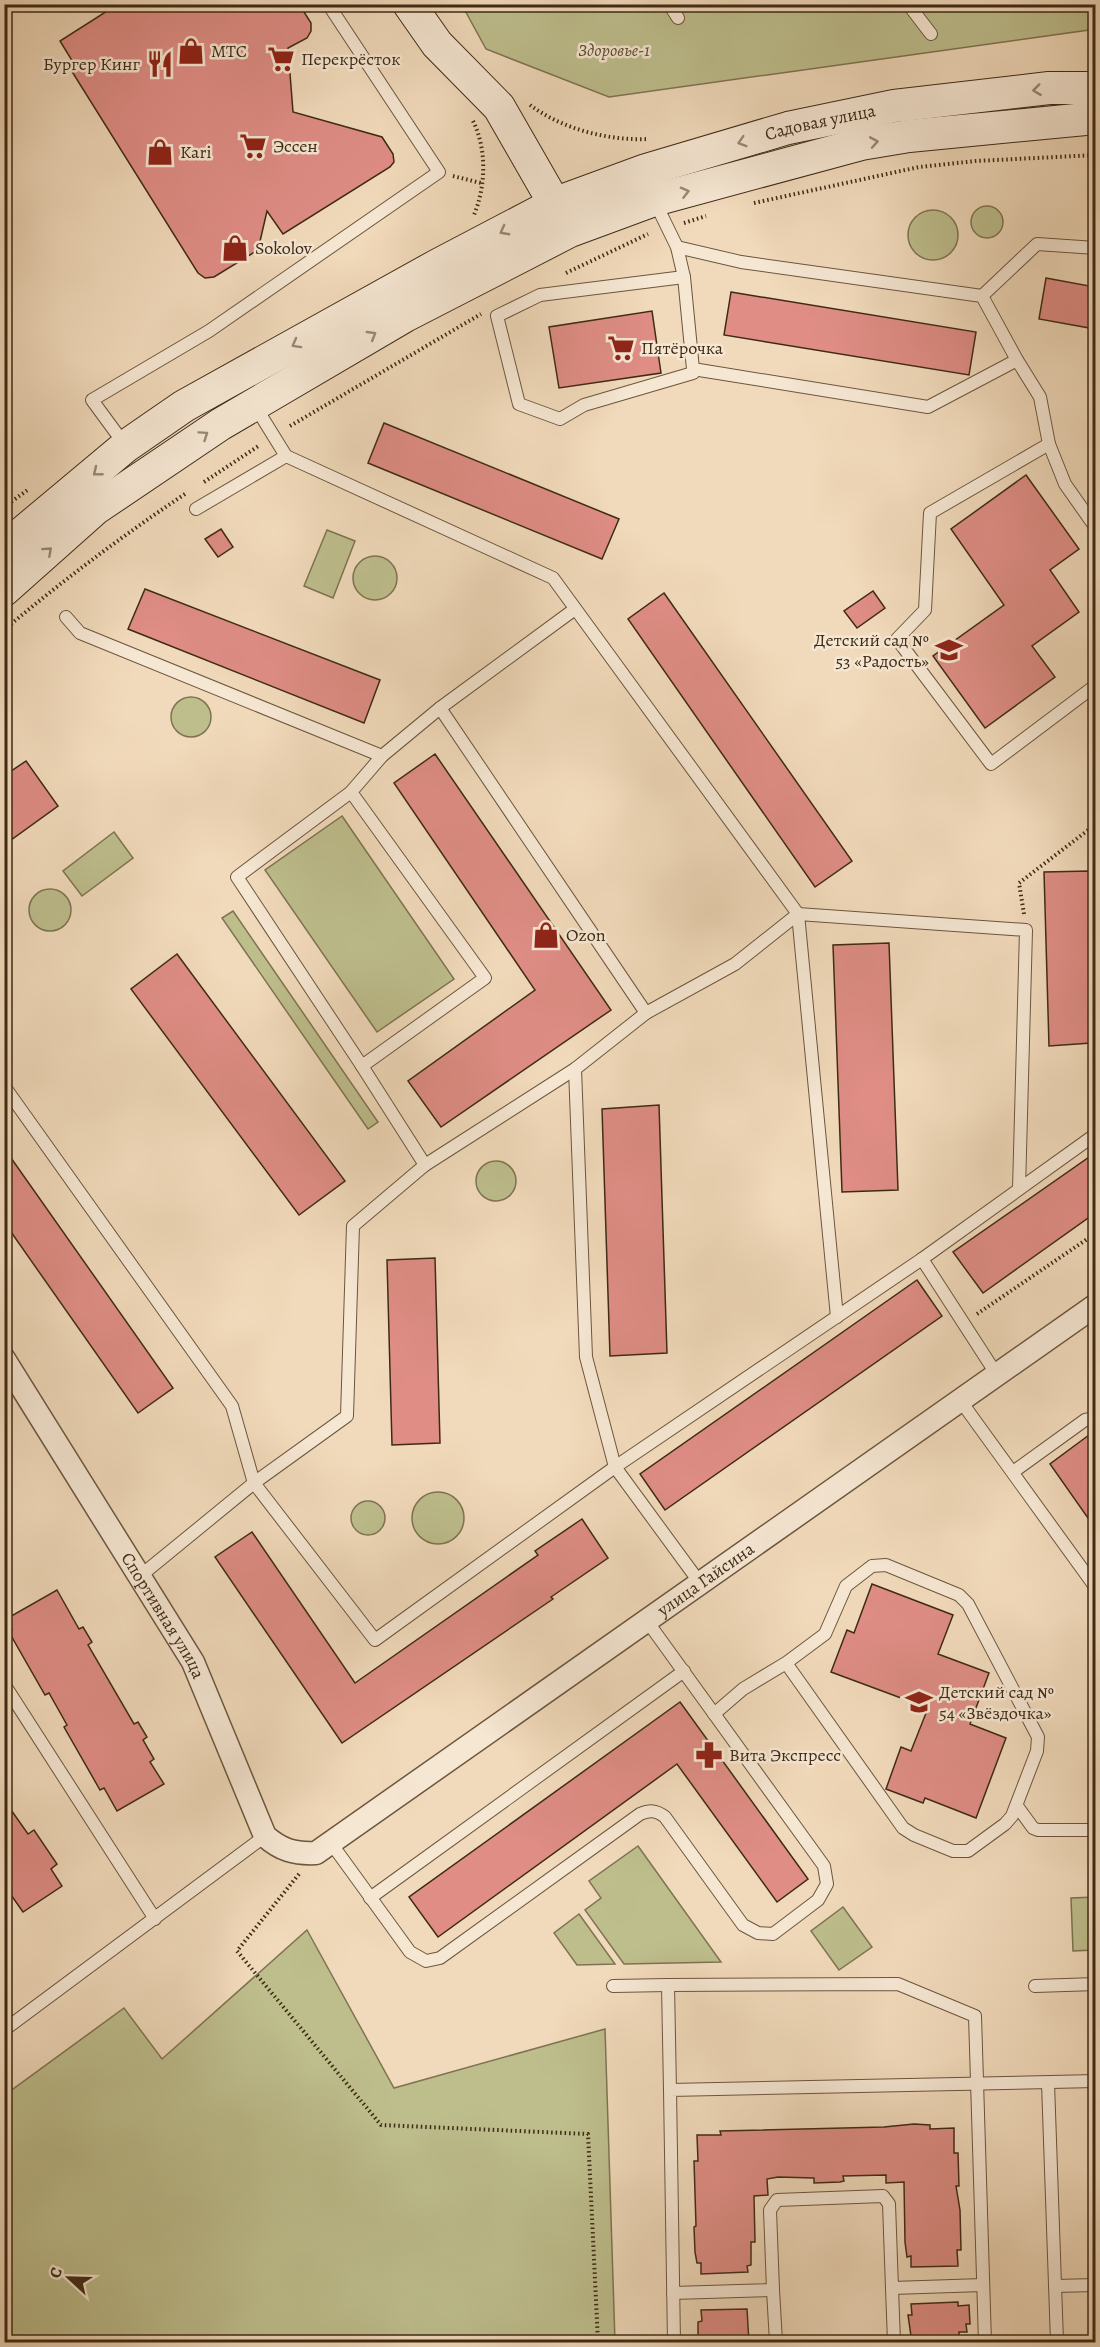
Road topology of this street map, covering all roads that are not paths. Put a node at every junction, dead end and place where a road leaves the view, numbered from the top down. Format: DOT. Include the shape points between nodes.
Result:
graph roads {
  1 [pos="328,4"];
  2 [pos="409,4"];
  3 [pos="669,4"];
  4 [pos="908,4"];
  5 [pos="678,18"];
  6 [pos="931,34"];
  7 [pos="1095,88"];
  8 [pos="1095,118"];
  9 [pos="654,200"];
  10 [pos="556,203"];
  11 [pos="570,231"];
  12 [pos="677,247"];
  13 [pos="1095,248"];
  14 [pos="684,277"];
  15 [pos="982,296"];
  16 [pos="1017,360"];
  17 [pos="693,369"];
  18 [pos="255,405"];
  19 [pos="1049,444"];
  20 [pos="126,446"];
  21 [pos="286,456"];
  22 [pos="196,509"];
  23 [pos="1095,528"];
  24 [pos="4,548"];
  25 [pos="4,591"];
  26 [pos="575,609"];
  27 [pos="66,617"];
  28 [pos="1095,685"];
  29 [pos="440,708"];
  30 [pos="382,756"];
  31 [pos="351,792"];
  32 [pos="798,914"];
  33 [pos="646,1013"];
  34 [pos="362,1066"];
  35 [pos="575,1069"];
  36 [pos="4,1086"];
  37 [pos="1095,1134"];
  38 [pos="425,1166"];
  39 [pos="1020,1189"];
  40 [pos="922,1259"];
  41 [pos="1095,1305"];
  42 [pos="837,1317"];
  43 [pos="4,1359"];
  44 [pos="997,1374"];
  45 [pos="960,1400"];
  46 [pos="1095,1418"];
  47 [pos="615,1467"];
  48 [pos="1013,1472"];
  49 [pos="254,1483"];
  50 [pos="140,1577"];
  51 [pos="700,1583"];
  52 [pos="1095,1588"];
  53 [pos="647,1621"];
  54 [pos="786,1663"];
  55 [pos="684,1671"];
  56 [pos="4,1684"];
  57 [pos="714,1714"];
  58 [pos="1017,1806"];
  59 [pos="1095,1830"];
  60 [pos="265,1836"];
  61 [pos="323,1848"];
  62 [pos="370,1898"];
  63 [pos="155,1919"];
  64 [pos="1095,1984"];
  65 [pos="668,1985"];
  66 [pos="613,1986"];
  67 [pos="1035,1986"];
  68 [pos="4,2030"];
  69 [pos="1095,2081"];
  70 [pos="1048,2083"];
  71 [pos="977,2084"];
  72 [pos="670,2090"];
  73 [pos="983,2285"];
  74 [pos="1095,2285"];
  75 [pos="1055,2286"];
  76 [pos="892,2288"];
  77 [pos="772,2290"];
  78 [pos="673,2293"];
  79 [pos="674,2343"];
  80 [pos="776,2343"];
  81 [pos="894,2343"];
  82 [pos="985,2343"];
  83 [pos="1057,2343"];
  1 -- 20 [label="lane" via="439,172 209,331 92,400"];
  2 -- 10 [label="street" via="438,44 499,107"];
  3 -- 5 [label="lane"];
  4 -- 6 [label="lane"];
  7 -- 10 [label="street, Садовая улица, one-way" via="1048,88 894,106 788,128 646,170"];
  9 -- 8 [label="street, Садовая улица, one-way" via="861,144"];
  9 -- 11 [label="street, Садовая улица"];
  9 -- 12 [label="lane"];
  10 -- 11 [label="street"];
  10 -- 20 [label="street, Садовая улица, one-way" via="195,400"];
  18 -- 11 [label="street, Садовая улица, one-way" via="405,316"];
  12 -- 14 [label="lane"];
  12 -- 15 [label="lane" via="741,262"];
  13 -- 15 [label="lane" via="1037,244"];
  14 -- 17 [label="lane"];
  14 -- 17 [label="lane" via="540,295 497,316 519,404 560,418 584,405 693,373"];
  15 -- 16 [label="lane"];
  16 -- 17 [label="lane" via="928,407"];
  16 -- 19 [label="lane" via="1041,397"];
  18 -- 21 [label="lane"];
  25 -- 18 [label="street, Садовая улица, one-way" via="95,509"];
  19 -- 23 [label="lane" via="1065,484"];
  19 -- 28 [label="lane" via="930,513 925,610 897,639 991,764"];
  20 -- 24 [label="street, Садовая улица, one-way"];
  21 -- 22 [label="lane"];
  21 -- 26 [label="lane" via="553,578"];
  26 -- 29 [label="lane"];
  26 -- 32 [label="lane"];
  27 -- 30 [label="lane" via="80,633"];
  29 -- 30 [label="lane"];
  29 -- 33 [label="lane"];
  30 -- 31 [label="lane"];
  31 -- 34 [label="lane" via="237,877"];
  31 -- 34 [label="lane" via="485,978"];
  32 -- 33 [label="lane" via="735,964"];
  32 -- 39 [label="lane" via="1026,930"];
  32 -- 42 [label="lane"];
  33 -- 35 [label="lane"];
  34 -- 38 [label="lane"];
  35 -- 38 [label="lane"];
  35 -- 47 [label="lane" via="586,1357"];
  36 -- 49 [label="lane" via="232,1406"];
  37 -- 39 [label="lane"];
  38 -- 49 [label="lane" via="353,1226 347,1416"];
  39 -- 40 [label="lane"];
  40 -- 42 [label="lane"];
  40 -- 44 [label="lane"];
  41 -- 44 [label="street, улица Гайсина"];
  42 -- 47 [label="lane"];
  43 -- 50 [label="street, Спортивная улица"];
  44 -- 45 [label="street, улица Гайсина"];
  45 -- 48 [label="lane"];
  45 -- 51 [label="street, улица Гайсина"];
  46 -- 48 [label="lane" via="1085,1420"];
  47 -- 49 [label="lane" via="375,1640"];
  47 -- 51 [label="lane"];
  48 -- 52 [label="lane"];
  49 -- 50 [label="lane"];
  50 -- 60 [label="street, Спортивная улица" via="193,1662"];
  51 -- 53 [label="street, улица Гайсина"];
  53 -- 55 [label="lane"];
  53 -- 61 [label="street, улица Гайсина"];
  54 -- 57 [label="lane" via="743,1689"];
  54 -- 58 [label="lane" via="906,1831 964,1852 1005,1824"];
  54 -- 58 [label="lane" via="825,1634 848,1583 872,1566 886,1565 959,1595 968,1604 1038,1737 1037,1751"];
  55 -- 57 [label="lane"];
  55 -- 62 [label="lane"];
  56 -- 63 [label="lane"];
  57 -- 62 [label="lane" via="824,1866 827,1876 824,1893 818,1900 773,1934 758,1933 743,1925 665,1817 653,1811 639,1814 433,1961 420,1960 410,1952"];
  58 -- 59 [label="lane" via="1038,1830"];
  60 -- 61 [label="street" via="278,1847 300,1854"];
  60 -- 63 [label="lane"];
  61 -- 62 [label="lane"];
  63 -- 68 [label="lane"];
  64 -- 67 [label="lane"];
  65 -- 66 [label="lane"];
  65 -- 71 [label="lane" via="898,1984 975,2016"];
  65 -- 72 [label="lane"];
  69 -- 70 [label="lane"];
  70 -- 71 [label="lane"];
  70 -- 75 [label="lane"];
  71 -- 72 [label="lane"];
  71 -- 73 [label="lane"];
  72 -- 78 [label="lane"];
  73 -- 76 [label="lane"];
  73 -- 82 [label="lane"];
  74 -- 75 [label="lane"];
  75 -- 83 [label="lane"];
  76 -- 77 [label="lane" via="889,2204 883,2196 777,2200 770,2210"];
  76 -- 81 [label="lane"];
  77 -- 78 [label="lane"];
  77 -- 80 [label="lane"];
  78 -- 79 [label="lane"];
}
